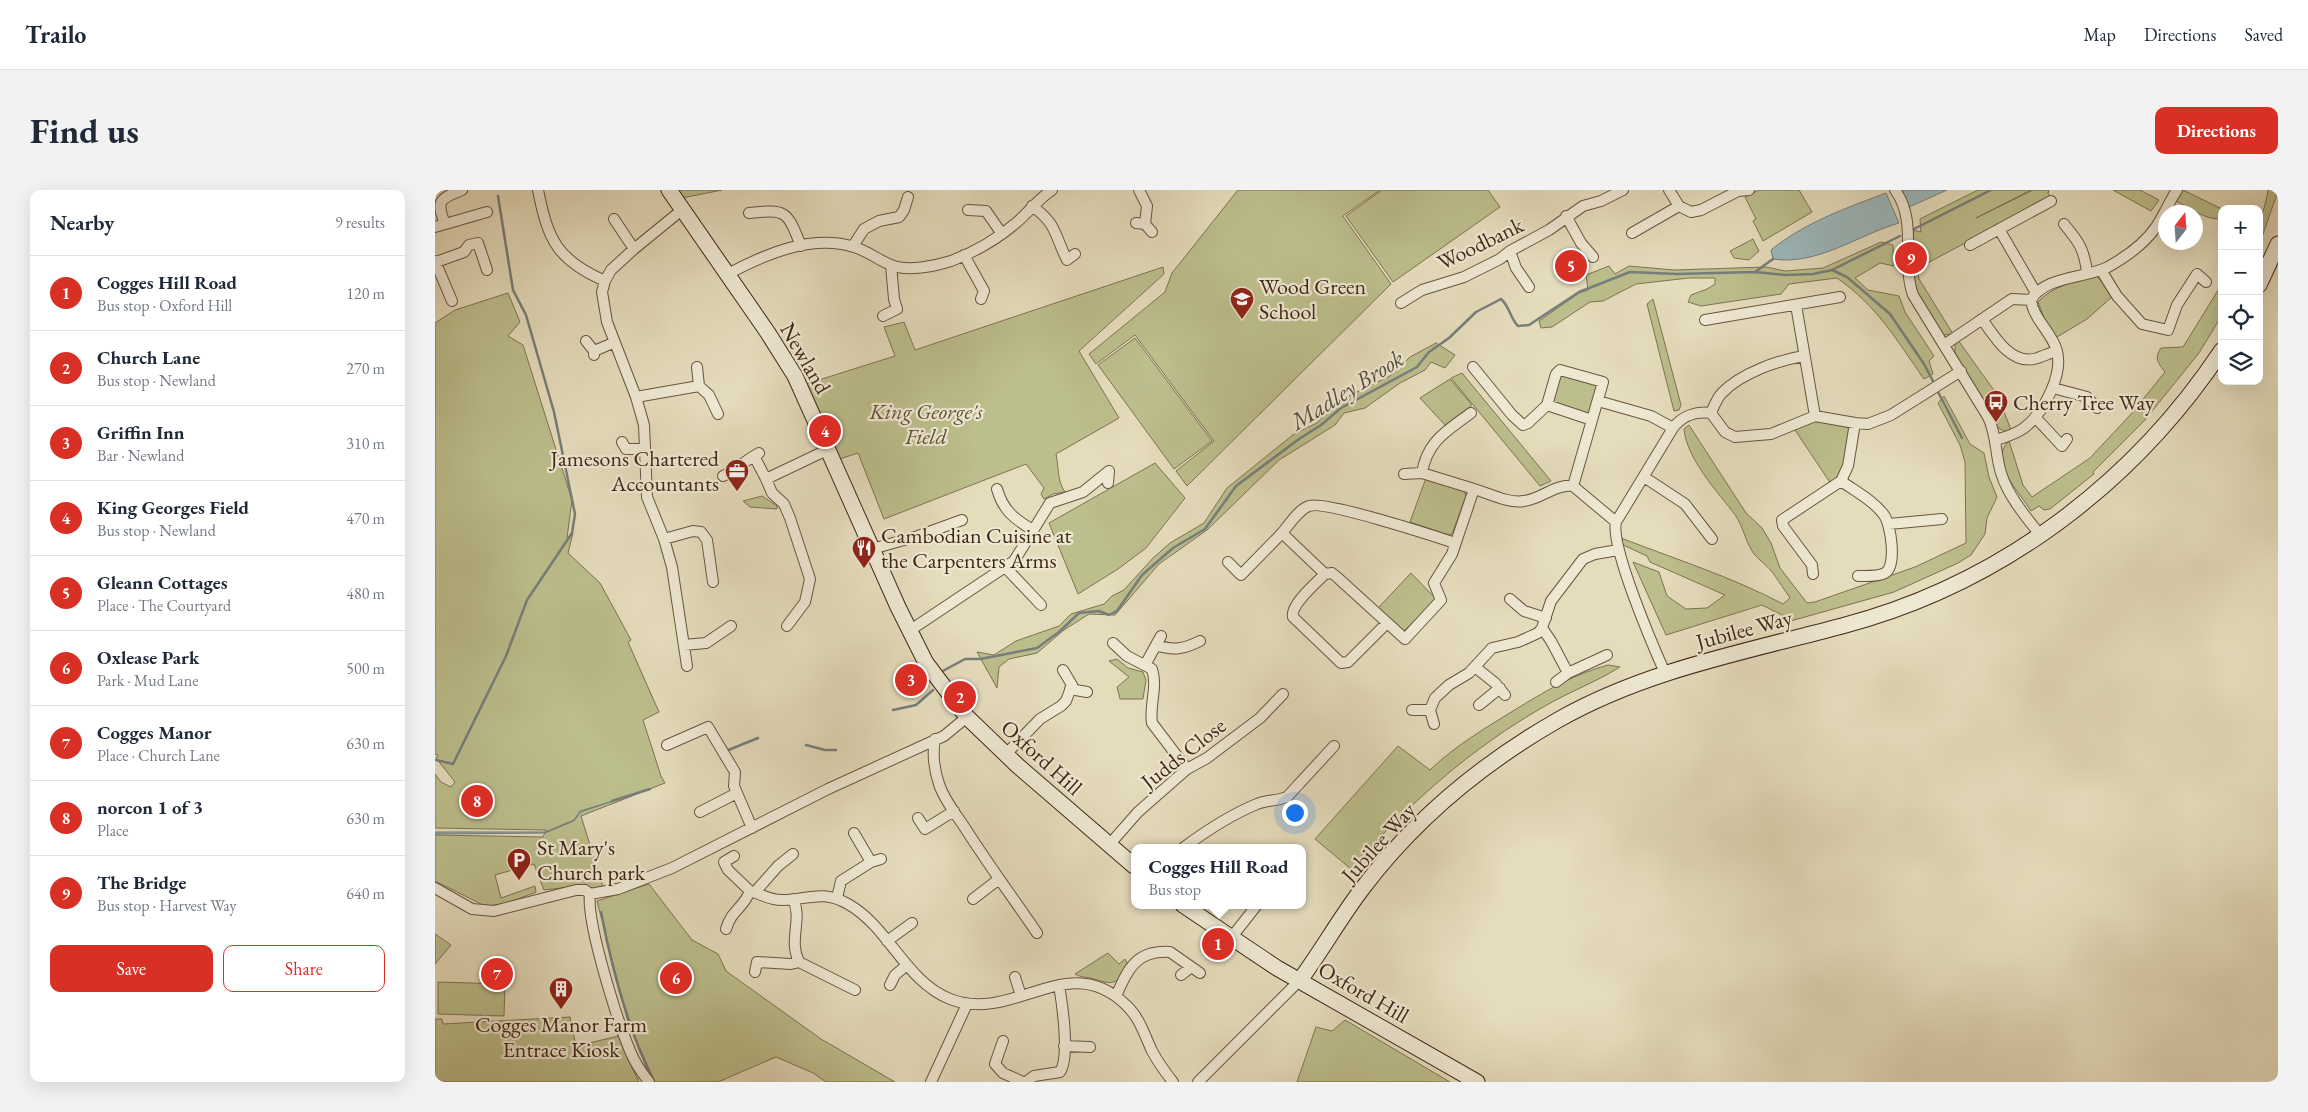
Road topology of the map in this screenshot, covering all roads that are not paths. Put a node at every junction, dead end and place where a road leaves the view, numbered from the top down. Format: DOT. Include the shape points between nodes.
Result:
graph roads {
  1 [pos="462,190"];
  2 [pos="538,190"];
  3 [pos="669,190"];
  4 [pos="1052,190"];
  5 [pos="1139,190"];
  6 [pos="1623,190"];
  7 [pos="1669,190"];
  8 [pos="1749,190"];
  9 [pos="1895,190"];
  10 [pos="2177,190"];
  11 [pos="908,197"];
  12 [pos="2051,201"];
  13 [pos="1032,206"];
  14 [pos="1679,206"];
  15 [pos="683,209"];
  16 [pos="968,210"];
  17 [pos="487,212"];
  18 [pos="749,213"];
  19 [pos="1566,216"];
  20 [pos="613,219"];
  21 [pos="2064,224"];
  22 [pos="440,226"];
  23 [pos="1145,226"];
  24 [pos="1999,229"];
  25 [pos="1632,233"];
  26 [pos="1002,234"];
  27 [pos="2278,244"];
  28 [pos="1970,245"];
  29 [pos="801,246"];
  30 [pos="853,246"];
  31 [pos="634,249"];
  32 [pos="1510,251"];
  33 [pos="1075,254"];
  34 [pos="964,255"];
  35 [pos="1593,256"];
  36 [pos="435,261"];
  37 [pos="891,265"];
  38 [pos="487,270"];
  39 [pos="2101,270"];
  40 [pos="2087,272"];
  41 [pos="728,274"];
  42 [pos="2263,276"];
  43 [pos="605,281"];
  44 [pos="2206,282"];
  45 [pos="1529,287"];
  46 [pos="986,293"];
  47 [pos="2034,296"];
  48 [pos="1840,297"];
  49 [pos="452,301"];
  50 [pos="1401,303"];
  51 [pos="1796,304"];
  52 [pos="883,316"];
  53 [pos="1983,319"];
  54 [pos="1705,320"];
  55 [pos="586,341"];
  56 [pos="613,343"];
  57 [pos="1944,345"];
  58 [pos="2057,351"];
  59 [pos="1804,356"];
  60 [pos="2218,356"];
  61 [pos="697,367"];
  62 [pos="1473,367"];
  63 [pos="1961,372"];
  64 [pos="699,386"];
  65 [pos="2053,388"];
  66 [pos="636,397"];
  67 [pos="1598,401"];
  68 [pos="1547,406"];
  69 [pos="2097,408"];
  70 [pos="1471,413"];
  71 [pos="1711,413"];
  72 [pos="718,414"];
  73 [pos="1815,416"];
  74 [pos="2035,417"];
  75 [pos="1592,420"];
  76 [pos="1855,424"];
  77 [pos="1673,428"];
  78 [pos="2067,438"];
  79 [pos="1996,440"];
  80 [pos="622,442"];
  81 [pos="645,449"];
  82 [pos="829,449"];
  83 [pos="1422,473"];
  84 [pos="1404,474"];
  85 [pos="723,476"];
  86 [pos="1644,477"];
  87 [pos="766,479"];
  88 [pos="1841,480"];
  89 [pos="1108,482"];
  90 [pos="1573,486"];
  91 [pos="997,489"];
  92 [pos="1474,489"];
  93 [pos="1942,518"];
  94 [pos="962,520"];
  95 [pos="1616,522"];
  96 [pos="1889,524"];
  97 [pos="1033,530"];
  98 [pos="1282,533"];
  99 [pos="2041,536"];
  100 [pos="664,539"];
  101 [pos="1712,539"];
  102 [pos="1455,543"];
  103 [pos="872,549"];
  104 [pos="1619,550"];
  105 [pos="1228,562"];
  106 [pos="1006,568"];
  107 [pos="1325,574"];
  108 [pos="1813,574"];
  109 [pos="1858,576"];
  110 [pos="713,582"];
  111 [pos="1510,599"];
  112 [pos="1041,604"];
  113 [pos="1546,618"];
  114 [pos="1387,623"];
  115 [pos="731,626"];
  116 [pos="787,626"];
  117 [pos="1542,628"];
  118 [pos="909,631"];
  119 [pos="1161,636"];
  120 [pos="1200,641"];
  121 [pos="1113,643"];
  122 [pos="684,645"];
  123 [pos="1156,646"];
  124 [pos="1607,655"];
  125 [pos="1145,665"];
  126 [pos="687,666"];
  127 [pos="1475,667"];
  128 [pos="1063,670"];
  129 [pos="1568,673"];
  130 [pos="1665,673"];
  131 [pos="1556,682"];
  132 [pos="1070,689"];
  133 [pos="1087,692"];
  134 [pos="1283,694"];
  135 [pos="1479,705"];
  136 [pos="1412,710"];
  137 [pos="1430,710"];
  138 [pos="967,717"];
  139 [pos="1435,724"];
  140 [pos="935,739"];
  141 [pos="667,745"];
  142 [pos="1334,746"];
  143 [pos="1006,754"];
  144 [pos="1187,769"];
  145 [pos="737,793"];
  146 [pos="954,811"];
  147 [pos="700,812"];
  148 [pos="918,818"];
  149 [pos="751,828"];
  150 [pos="854,833"];
  151 [pos="1189,844"];
  152 [pos="1109,845"];
  153 [pos="793,854"];
  154 [pos="734,856"];
  155 [pos="1131,863"];
  156 [pos="999,879"];
  157 [pos="435,888"];
  158 [pos="752,892"];
  159 [pos="590,894"];
  160 [pos="837,898"];
  161 [pos="793,899"];
  162 [pos="973,899"];
  163 [pos="1189,909"];
  164 [pos="1254,909"];
  165 [pos="912,923"];
  166 [pos="726,929"];
  167 [pos="1037,933"];
  168 [pos="1231,938"];
  169 [pos="887,941"];
  170 [pos="799,962"];
  171 [pos="907,965"];
  172 [pos="1190,968"];
  173 [pos="755,972"];
  174 [pos="1200,973"];
  175 [pos="1181,976"];
  176 [pos="1015,977"];
  177 [pos="1300,980"];
  178 [pos="890,985"];
  179 [pos="1059,986"];
  180 [pos="855,990"];
  181 [pos="1021,996"];
  182 [pos="1116,996"];
  183 [pos="967,1004"];
  184 [pos="1003,1041"];
  185 [pos="1064,1046"];
  186 [pos="1090,1048"];
  187 [pos="649,1082"];
  188 [pos="931,1082"];
  189 [pos="1024,1082"];
  190 [pos="1173,1082"];
  191 [pos="1198,1082"];
  192 [pos="1477,1082"];
  1 -- 22 [label="street" via="440,202"];
  2 -- 43 [label="street" via="547,227 563,255 582,270"];
  3 -- 15 [label="street, Newland"];
  4 -- 13 [label="street"];
  5 -- 23 [label="street" via="1147,206"];
  6 -- 19 [label="street, Woodbank"];
  7 -- 14 [label="street"];
  8 -- 14 [label="street" via="1738,191 1701,210 1691,212"];
  9 -- 57 [label="street" via="1907,215 1911,289"];
  10 -- 39 [label="street" via="2151,233 2123,257"];
  11 -- 30 [label="street" via="899,217 879,221 864,229"];
  12 -- 24 [label="street"];
  13 -- 26 [label="street"];
  13 -- 33 [label="street" via="1053,224 1067,260"];
  14 -- 25 [label="street"];
  15 -- 31 [label="street"];
  15 -- 41 [label="street, Newland"];
  16 -- 26 [label="street" via="986,211"];
  17 -- 22 [label="street"];
  18 -- 29 [label="street" via="782,212 788,217"];
  19 -- 32 [label="street, Woodbank" via="1549,230"];
  19 -- 35 [label="street" via="1581,243"];
  20 -- 31 [label="street"];
  21 -- 40 [label="street" via="2080,242"];
  24 -- 28 [label="street"];
  24 -- 47 [label="street"];
  26 -- 34 [label="street"];
  27 -- 42 [label="street"];
  29 -- 30 [label="street" via="830,243"];
  29 -- 41 [label="street" via="759,258"];
  30 -- 37 [label="street"];
  31 -- 43 [label="street" via="611,270"];
  32 -- 45 [label="street" via="1516,268"];
  32 -- 50 [label="street, Woodbank" via="1464,277 1422,290"];
  34 -- 37 [label="street" via="936,264 901,268"];
  34 -- 46 [label="street"];
  36 -- 38 [label="street" via="464,252 478,243"];
  36 -- 49 [label="street"];
  37 -- 52 [label="street" via="897,309"];
  39 -- 40 [label="street"];
  39 -- 44 [label="street" via="2117,296 2142,324 2168,330 2177,305 2197,274"];
  40 -- 47 [label="street" via="2059,281"];
  41 -- 82 [label="street, Newland" via="788,363"];
  43 -- 56 [label="street" via="603,308"];
  47 -- 53 [label="street" via="2012,300"];
  47 -- 58 [label="street" via="2033,310"];
  48 -- 51 [label="street"];
  51 -- 54 [label="street"];
  51 -- 59 [label="street"];
  53 -- 57 [label="street"];
  53 -- 58 [label="street" via="1999,343 2021,359"];
  55 -- 56 [label="street" via="594,353"];
  56 -- 66 [label="street"];
  57 -- 63 [label="street"];
  58 -- 65 [label="street"];
  59 -- 71 [label="street" via="1776,363 1741,379 1721,393"];
  59 -- 73 [label="street"];
  60 -- 99 [label="street, Jubilee Way" via="2185,402 2137,455 2077,509"];
  61 -- 64 [label="street"];
  62 -- 68 [label="street" via="1523,425"];
  63 -- 76 [label="street" via="1891,415 1868,424"];
  63 -- 79 [label="street" via="1988,417"];
  64 -- 66 [label="street"];
  64 -- 72 [label="street" via="709,395"];
  65 -- 69 [label="street" via="2087,397"];
  65 -- 74 [label="street"];
  66 -- 81 [label="street" via="644,425"];
  67 -- 68 [label="street" via="1603,382 1560,370"];
  67 -- 75 [label="street"];
  67 -- 77 [label="street" via="1651,416"];
  68 -- 75 [label="street"];
  70 -- 83 [label="street" via="1431,446"];
  71 -- 73 [label="street" via="1725,432 1735,437 1771,434"];
  71 -- 77 [label="street" via="1684,418"];
  73 -- 76 [label="street"];
  74 -- 78 [label="street" via="2062,446"];
  74 -- 79 [label="street" via="2019,431"];
  75 -- 90 [label="street"];
  76 -- 88 [label="street" via="1848,466"];
  77 -- 86 [label="street"];
  79 -- 99 [label="street" via="1999,467 2006,486"];
  80 -- 81 [label="street" via="626,449"];
  81 -- 100 [label="street" via="647,497"];
  82 -- 87 [label="street"];
  82 -- 103 [label="street, Newland"];
  83 -- 84 [label="street"];
  83 -- 92 [label="street"];
  85 -- 87 [label="street" via="756,454"];
  86 -- 95 [label="street"];
  86 -- 101 [label="street" via="1685,504"];
  87 -- 116 [label="street" via="790,518 809,579 805,602"];
  88 -- 96 [label="street" via="1879,509"];
  88 -- 108 [label="street" via="1782,520 1812,565"];
  89 -- 97 [label="street" via="1109,471 1083,492 1050,504"];
  90 -- 92 [label="street" via="1559,487 1522,502"];
  90 -- 95 [label="street"];
  91 -- 97 [label="street" via="1007,511"];
  92 -- 102 [label="street"];
  93 -- 96 [label="street"];
  94 -- 103 [label="street"];
  95 -- 104 [label="street"];
  96 -- 109 [label="street" via="1889,569 1882,575"];
  97 -- 106 [label="street"];
  98 -- 102 [label="street" via="1302,511 1313,505 1380,519"];
  98 -- 105 [label="street" via="1243,577"];
  98 -- 107 [label="street"];
  99 -- 130 [label="street, Jubilee Way" via="1980,572 1902,606 1844,626"];
  100 -- 110 [label="street" via="686,532 701,532 707,540"];
  100 -- 122 [label="street" via="677,589"];
  102 -- 114 [label="street" via="1447,564 1434,583 1441,600 1436,606 1405,639"];
  103 -- 118 [label="street, Newland"];
  104 -- 113 [label="street" via="1595,554 1579,564 1551,601"];
  104 -- 130 [label="street"];
  106 -- 112 [label="street"];
  106 -- 118 [label="street"];
  107 -- 114 [label="street" via="1331,573"];
  107 -- 114 [label="street" via="1294,606 1292,613 1341,663 1348,662"];
  111 -- 113 [label="street" via="1524,611"];
  113 -- 117 [label="street"];
  115 -- 122 [label="street" via="706,643"];
  117 -- 127 [label="street" via="1529,638 1492,648"];
  117 -- 129 [label="street"];
  118 -- 138 [label="street, Newland" via="925,663"];
  119 -- 123 [label="street"];
  120 -- 123 [label="street" via="1183,649 1169,650"];
  121 -- 125 [label="street" via="1127,656"];
  122 -- 126 [label="street"];
  123 -- 125 [label="street"];
  124 -- 129 [label="street"];
  125 -- 144 [label="street" via="1152,669 1155,678 1152,723"];
  127 -- 135 [label="street" via="1503,691"];
  127 -- 137 [label="street" via="1435,698"];
  128 -- 132 [label="street" via="1072,685"];
  129 -- 131 [label="street"];
  130 -- 177 [label="street, Jubilee Way" via="1606,695 1559,719 1500,756 1457,790 1370,878"];
  132 -- 133 [label="street"];
  132 -- 143 [label="street" via="1061,706 1040,719"];
  134 -- 144 [label="street, Judds Close" via="1260,718"];
  136 -- 137 [label="street"];
  137 -- 139 [label="street"];
  138 -- 140 [label="street" via="956,728"];
  138 -- 143 [label="street, Oxford Hill"];
  140 -- 146 [label="street" via="932,752 939,785"];
  140 -- 149 [label="street"];
  141 -- 145 [label="street" via="708,727 735,772"];
  142 -- 151 [label="street" via="1287,797 1259,803 1233,814"];
  143 -- 152 [label="street, Oxford Hill"];
  144 -- 152 [label="street, Judds Close" via="1138,812"];
  145 -- 147 [label="street"];
  145 -- 149 [label="street"];
  146 -- 148 [label="street" via="925,829"];
  146 -- 156 [label="street"];
  149 -- 159 [label="street" via="672,868 618,889"];
  150 -- 160 [label="street" via="876,860 841,881"];
  152 -- 155 [label="street, Oxford Hill"];
  153 -- 158 [label="street"];
  154 -- 158 [label="street" via="724,862 728,870"];
  156 -- 162 [label="street"];
  156 -- 167 [label="street"];
  157 -- 159 [label="street" via="472,909 494,911 577,890"];
  158 -- 161 [label="street" via="770,899"];
  158 -- 166 [label="street" via="730,917"];
  159 -- 187 [label="street" via="596,937 621,1029 631,1054"];
  160 -- 161 [label="street" via="816,895"];
  160 -- 169 [label="street" via="865,915"];
  161 -- 170 [label="street" via="797,912 793,946"];
  163 -- 168 [label="street, Oxford Hill"];
  164 -- 168 [label="street"];
  165 -- 169 [label="street"];
  168 -- 177 [label="street, Oxford Hill"];
  169 -- 171 [label="street"];
  170 -- 173 [label="street" via="757,962"];
  170 -- 180 [label="street"];
  171 -- 178 [label="street" via="895,975"];
  171 -- 183 [label="street" via="941,995"];
  172 -- 174 [label="street"];
  172 -- 175 [label="street"];
  172 -- 182 [label="street" via="1170,952 1145,954 1135,961"];
  176 -- 181 [label="street"];
  177 -- 191 [label="street"];
  177 -- 192 [label="street, Oxford Hill"];
  179 -- 181 [label="street"];
  179 -- 182 [label="street" via="1081,982"];
  179 -- 185 [label="street"];
  181 -- 183 [label="street" via="993,1003"];
  182 -- 190 [label="street" via="1140,1021 1159,1063"];
  183 -- 188 [label="street"];
  184 -- 189 [label="street" via="995,1064 1003,1073"];
  185 -- 186 [label="street"];
  185 -- 189 [label="street" via="1060,1072 1034,1076"];
}
